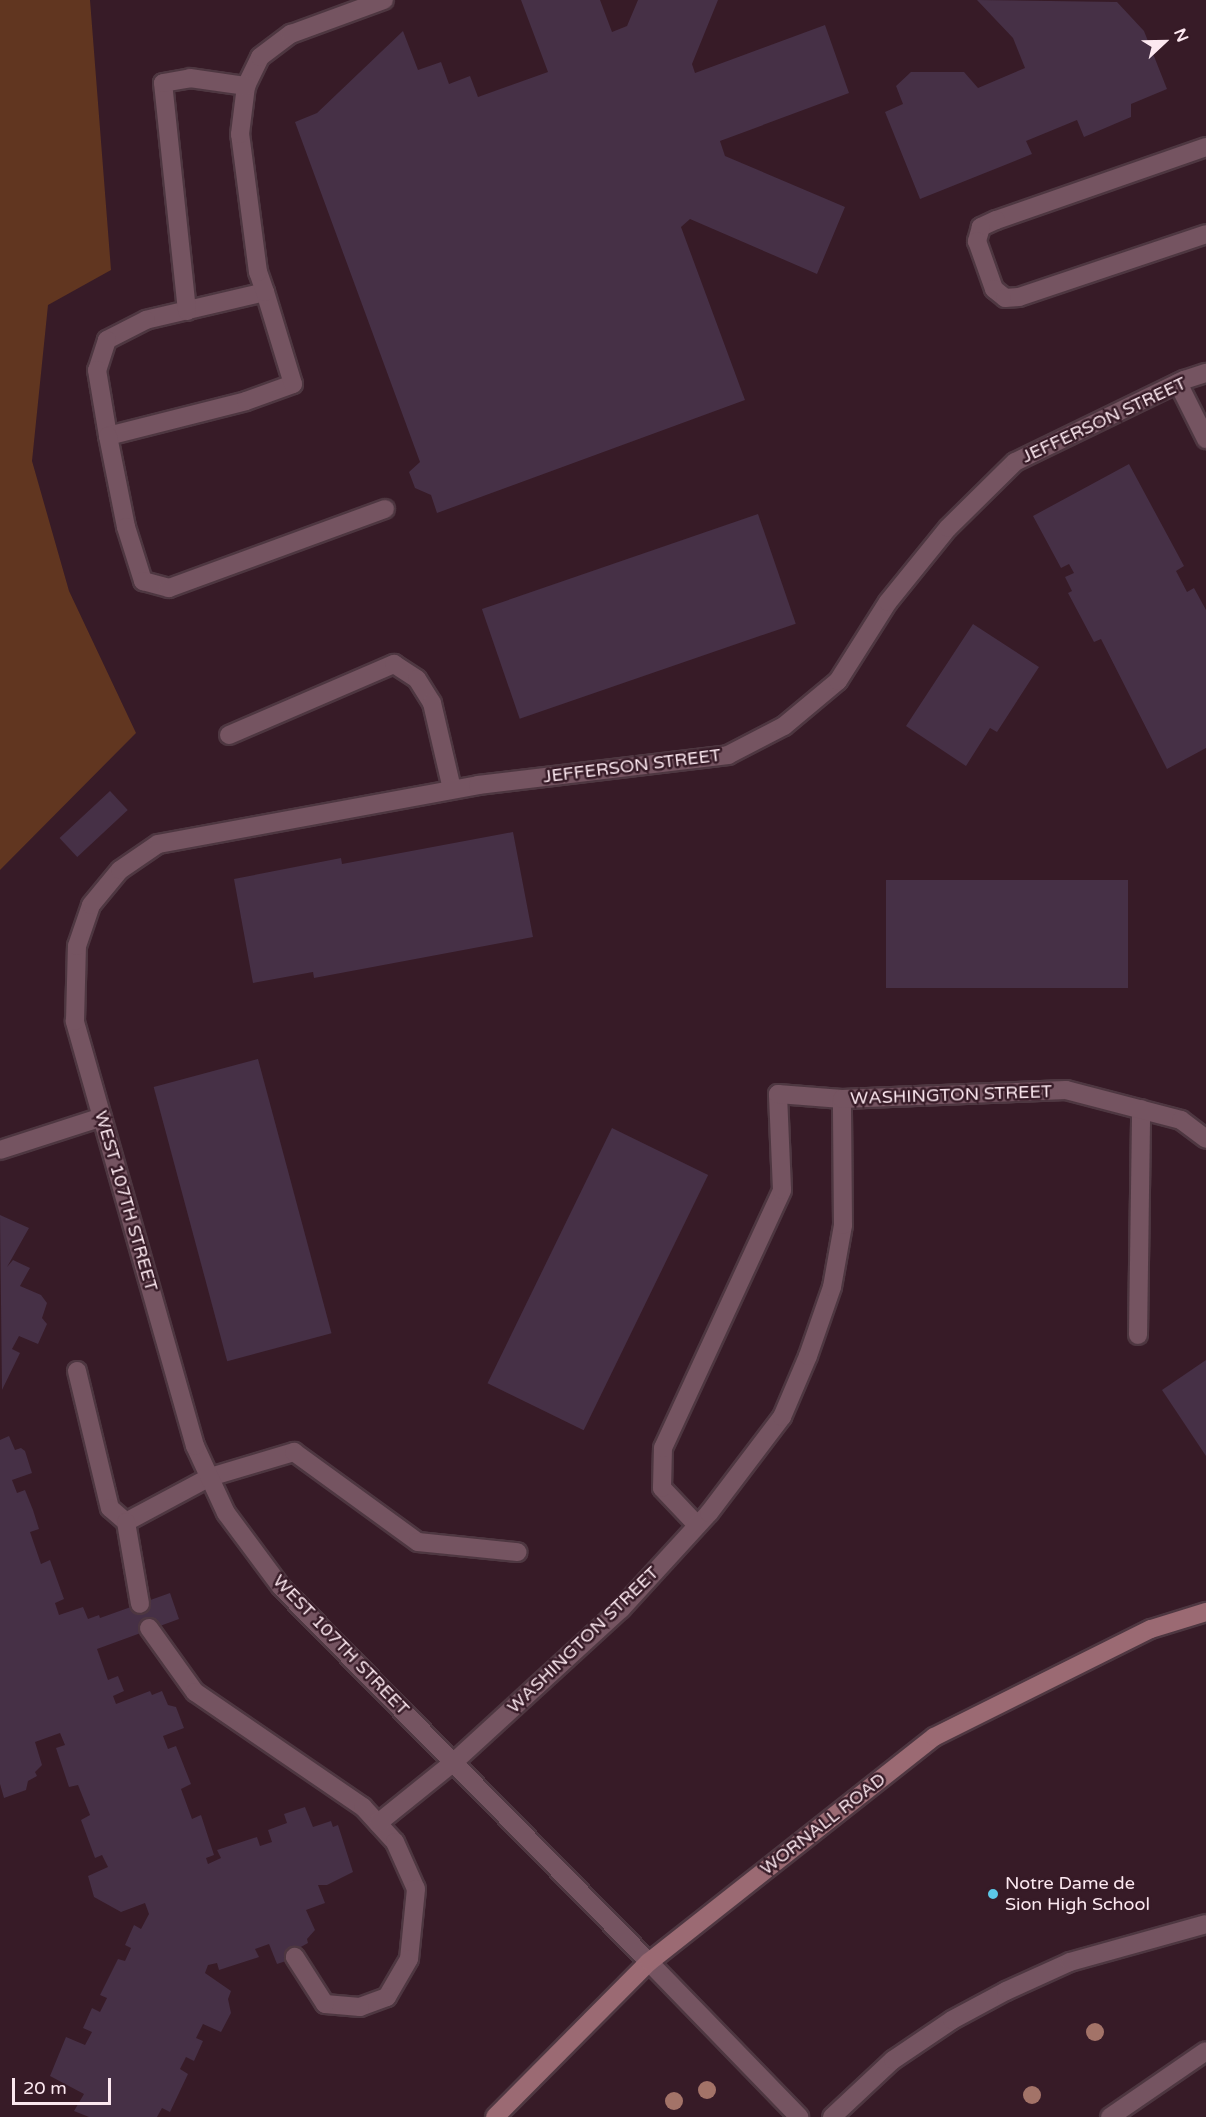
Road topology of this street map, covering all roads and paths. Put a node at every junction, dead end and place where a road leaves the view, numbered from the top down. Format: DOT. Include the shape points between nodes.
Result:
graph roads {
  1 [pos="384,0"];
  2 [pos="246,86"];
  3 [pos="1206,147"];
  4 [pos="1206,234"];
  5 [pos="265,292"];
  6 [pos="187,311"];
  7 [pos="1206,374"];
  8 [pos="1178,383"];
  9 [pos="108,436"];
  10 [pos="1206,439"];
  11 [pos="385,510"];
  12 [pos="229,735"];
  13 [pos="452,789"];
  14 [pos="76,946"];
  15 [pos="842,1099"];
  16 [pos="1141,1109"];
  17 [pos="102,1117"];
  18 [pos="1206,1139"];
  19 [pos="0,1150"];
  20 [pos="1138,1335"];
  21 [pos="77,1371"];
  22 [pos="210,1477"];
  23 [pos="126,1522"];
  24 [pos="698,1525"];
  25 [pos="517,1552"];
  26 [pos="140,1604"];
  27 [pos="1206,1612"];
  28 [pos="149,1628"];
  29 [pos="455,1761"];
  30 [pos="378,1823"];
  31 [pos="1206,1924"];
  32 [pos="295,1957"];
  33 [pos="649,1962"];
  34 [pos="1206,2051"];
  35 [pos="495,2117"];
  36 [pos="799,2117"];
  37 [pos="832,2117"];
  38 [pos="1110,2117"];
  1 -- 2 [label="street" via="291,34 260,57"];
  2 -- 5 [label="street" via="240,134 258,272"];
  2 -- 6 [label="street" via="190,78 163,83"];
  3 -- 4 [label="street" via="996,220 981,227 977,241 994,289 1005,298"];
  5 -- 6 [label="street"];
  5 -- 9 [label="street" via="293,384 246,401"];
  6 -- 9 [label="street" via="146,320 107,340 97,370"];
  7 -- 8 [label="street, JEFFERSON STREET"];
  8 -- 10 [label="street"];
  8 -- 13 [label="street, JEFFERSON STREET" via="1015,462 948,528 888,602 838,681 784,726 728,755"];
  9 -- 11 [label="street" via="126,527 143,581 169,588"];
  12 -- 13 [label="street" via="394,664 417,679 432,703"];
  13 -- 14 [label="street, JEFFERSON STREET" via="158,844 120,870 91,906"];
  14 -- 17 [label="street, WEST 107TH STREET" via="75,1021"];
  15 -- 16 [label="street, WASHINGTON STREET" via="1066,1090"];
  15 -- 24 [label="street, WASHINGTON STREET" via="843,1225 829,1297 782,1417"];
  15 -- 24 [label="street" via="778,1094 782,1190 663,1448 662,1488"];
  16 -- 18 [label="street, WASHINGTON STREET" via="1181,1120"];
  16 -- 20 [label="street"];
  17 -- 19 [label="street"];
  17 -- 22 [label="street, WEST 107TH STREET" via="195,1446"];
  21 -- 23 [label="street" via="111,1508"];
  22 -- 23 [label="street"];
  22 -- 25 [label="street" via="294,1452 418,1542"];
  22 -- 29 [label="street, WEST 107TH STREET" via="226,1513 281,1587"];
  23 -- 26 [label="street"];
  24 -- 29 [label="street, WASHINGTON STREET" via="621,1609"];
  27 -- 33 [label="main road, WORNALL ROAD" via="1151,1629 934,1737"];
  28 -- 30 [label="street" via="195,1692 363,1807"];
  29 -- 30 [label="street, WASHINGTON STREET"];
  29 -- 33 [label="street, WEST 107TH STREET"];
  30 -- 32 [label="street" via="395,1842 416,1889 410,1959 387,1997 360,2007 326,2004"];
  31 -- 37 [label="street" via="1070,1962 1006,1991 952,2020 893,2060"];
  33 -- 35 [label="main road, WORNALL ROAD"];
  33 -- 36 [label="street, WEST 107TH STREET"];
  34 -- 38 [label="street"];
}
